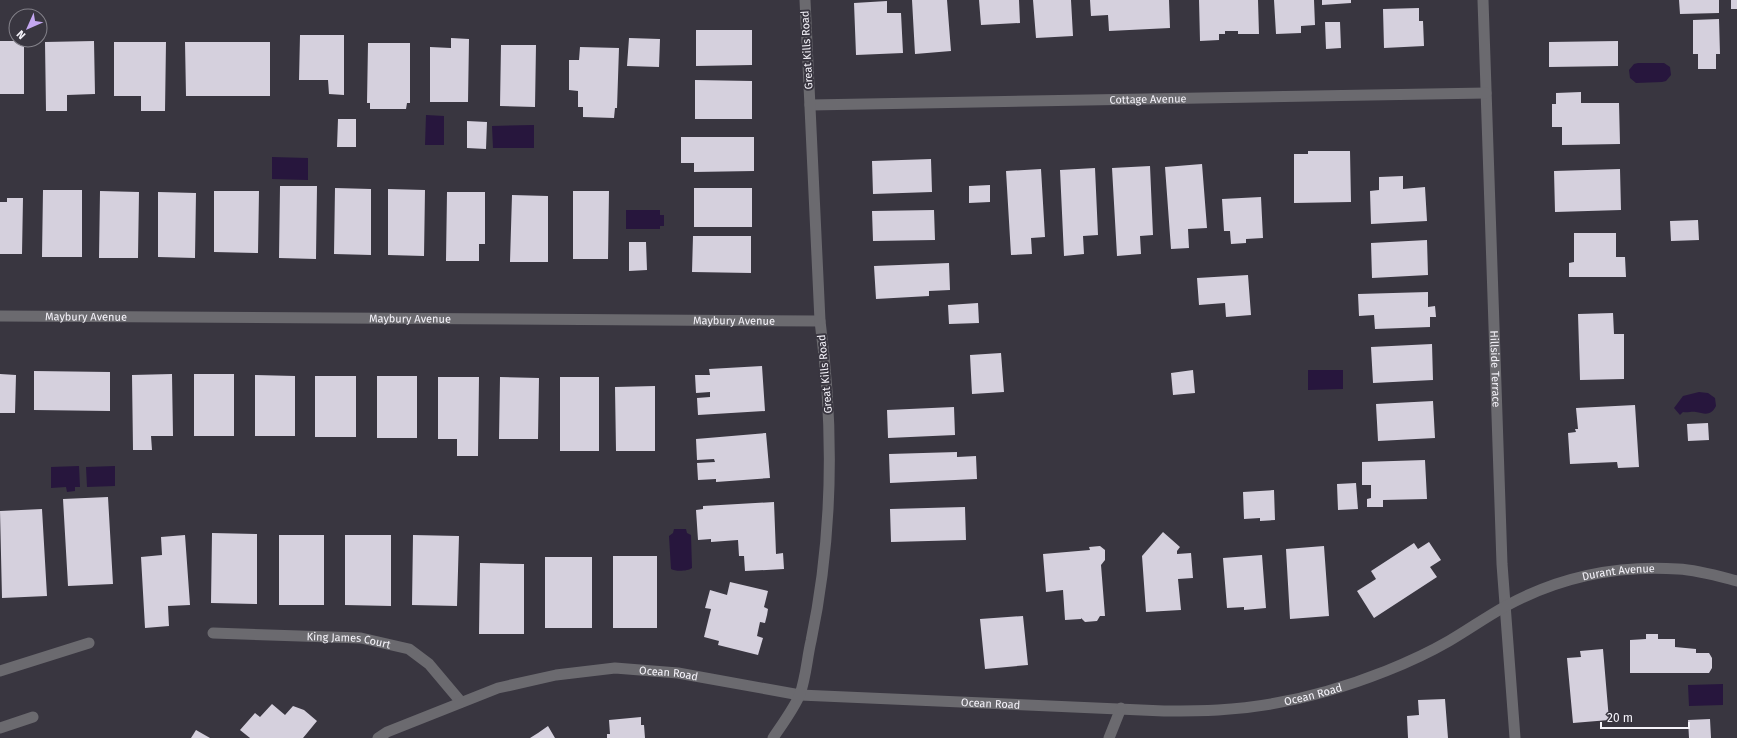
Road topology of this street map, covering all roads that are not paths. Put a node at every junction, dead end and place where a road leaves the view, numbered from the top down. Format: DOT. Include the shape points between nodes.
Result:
graph roads {
  1 [pos="805,0"];
  2 [pos="1483,0"];
  3 [pos="1486,93"];
  4 [pos="810,105"];
  5 [pos="0,316"];
  6 [pos="820,321"];
  7 [pos="1737,581"];
  8 [pos="1505,606"];
  9 [pos="213,633"];
  10 [pos="89,643"];
  11 [pos="0,671"];
  12 [pos="800,694"];
  13 [pos="461,702"];
  14 [pos="1121,708"];
  15 [pos="33,717"];
  16 [pos="0,728"];
  17 [pos="378,738"];
  18 [pos="773,738"];
  19 [pos="1109,738"];
  20 [pos="1515,738"];
  1 -- 4 [label="street, Great Kills Road"];
  2 -- 3 [label="street, Hillside Terrace"];
  3 -- 4 [label="street, Cottage Avenue"];
  3 -- 8 [label="street, Hillside Terrace"];
  4 -- 6 [label="street, Great Kills Road"];
  5 -- 6 [label="street, Maybury Avenue"];
  6 -- 12 [label="street, Great Kills Road" via="830,439 827,531 817,609"];
  7 -- 8 [label="street, Durant Avenue" via="1678,568 1631,568 1584,575 1539,589"];
  8 -- 14 [label="street, Ocean Road" via="1448,642 1387,671 1326,692 1219,710 1164,711"];
  8 -- 20 [label="street, Hillside Terrace"];
  9 -- 13 [label="street, King James Court" via="361,638 410,649 429,664"];
  10 -- 11 [label="street"];
  12 -- 13 [label="street, Ocean Road" via="678,673 616,668 556,675 498,688"];
  12 -- 14 [label="street, Ocean Road"];
  12 -- 18 [label="street, Great Kills Road"];
  13 -- 17 [label="street, Ocean Road"];
  14 -- 19 [label="street"];
  15 -- 16 [label="street"];
}
